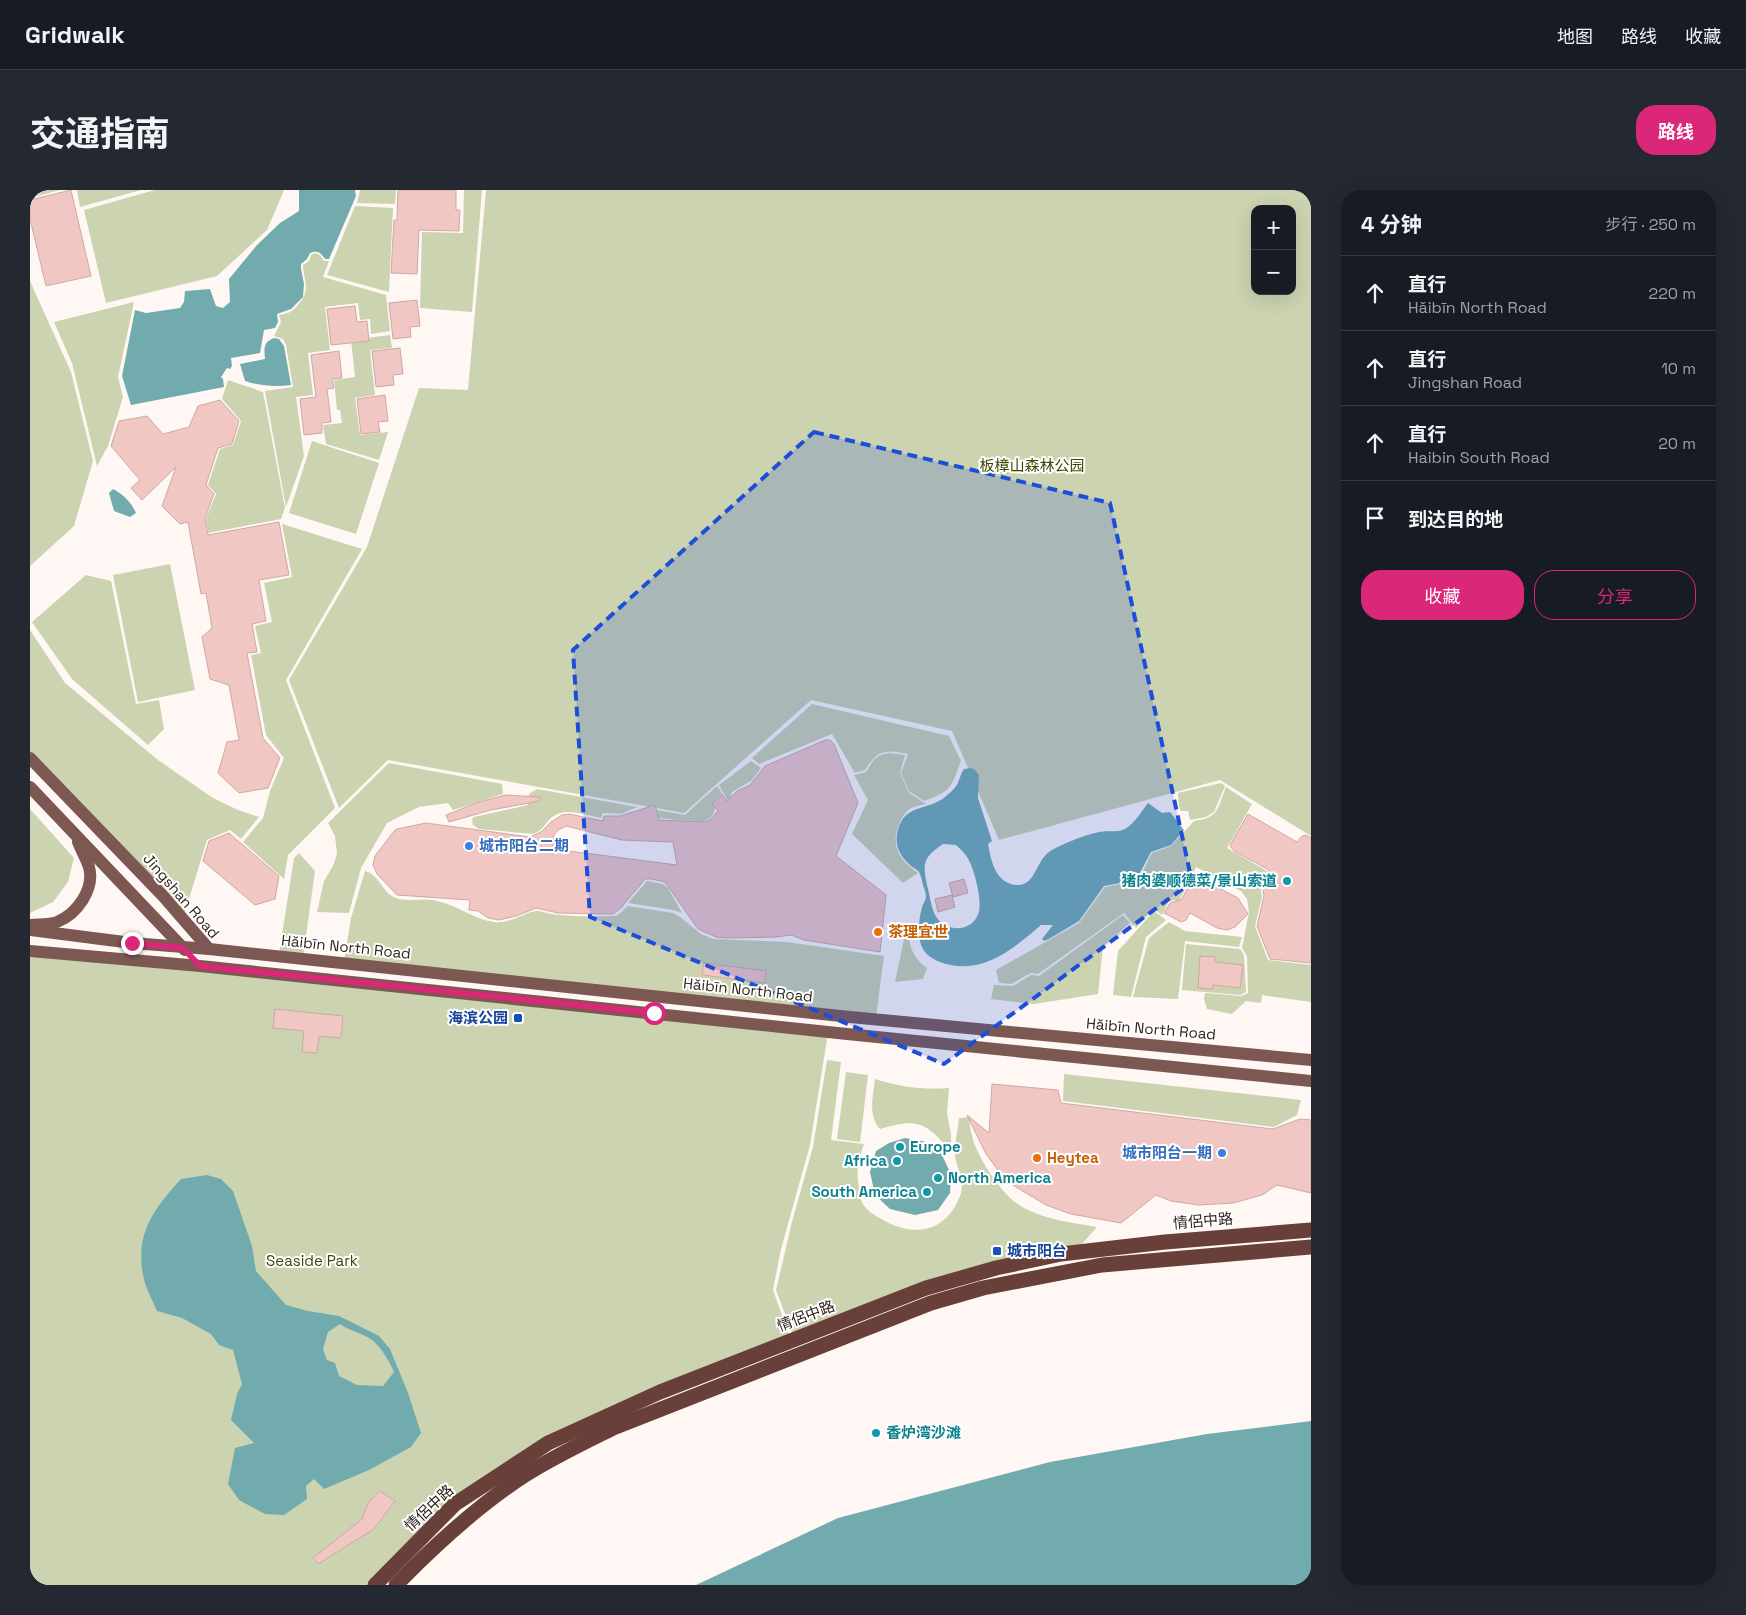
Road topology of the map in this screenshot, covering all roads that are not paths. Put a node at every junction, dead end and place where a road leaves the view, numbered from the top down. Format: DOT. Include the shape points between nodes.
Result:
graph roads {
  1 [pos="30,758"];
  2 [pos="30,787"];
  3 [pos="74,833"];
  4 [pos="30,925"];
  5 [pos="30,930"];
  6 [pos="183,948"];
  7 [pos="209,949"];
  8 [pos="30,951"];
  9 [pos="200,966"];
  10 [pos="1311,1060"];
  11 [pos="1311,1080"];
  12 [pos="1311,1230"];
  13 [pos="1311,1247"];
  14 [pos="375,1585"];
  15 [pos="396,1585"];
  1 -- 7 [label="main road, Jingshan Road" via="163,896"];
  2 -- 3 [label="main road"];
  3 -- 4 [label="main road" via="89,868 89,887 73,913 55,923"];
  3 -- 6 [label="main road"];
  5 -- 6 [label="main road, Hǎibīn North Road"];
  6 -- 7 [label="main road, Hǎibīn North Road"];
  6 -- 9 [label="main road"];
  7 -- 9 [label="main road, Jingshan Road"];
  7 -- 10 [label="main road, Hǎibīn North Road" via="850,1017"];
  8 -- 9 [label="main road"];
  9 -- 11 [label="main road"];
  12 -- 14 [label="highway, 情侶中路" via="1061,1254 926,1288 660,1392 548,1443 455,1504"];
  13 -- 15 [label="highway" via="1102,1266 983,1288 931,1304 613,1428 568,1450 524,1475 476,1511"];
}
